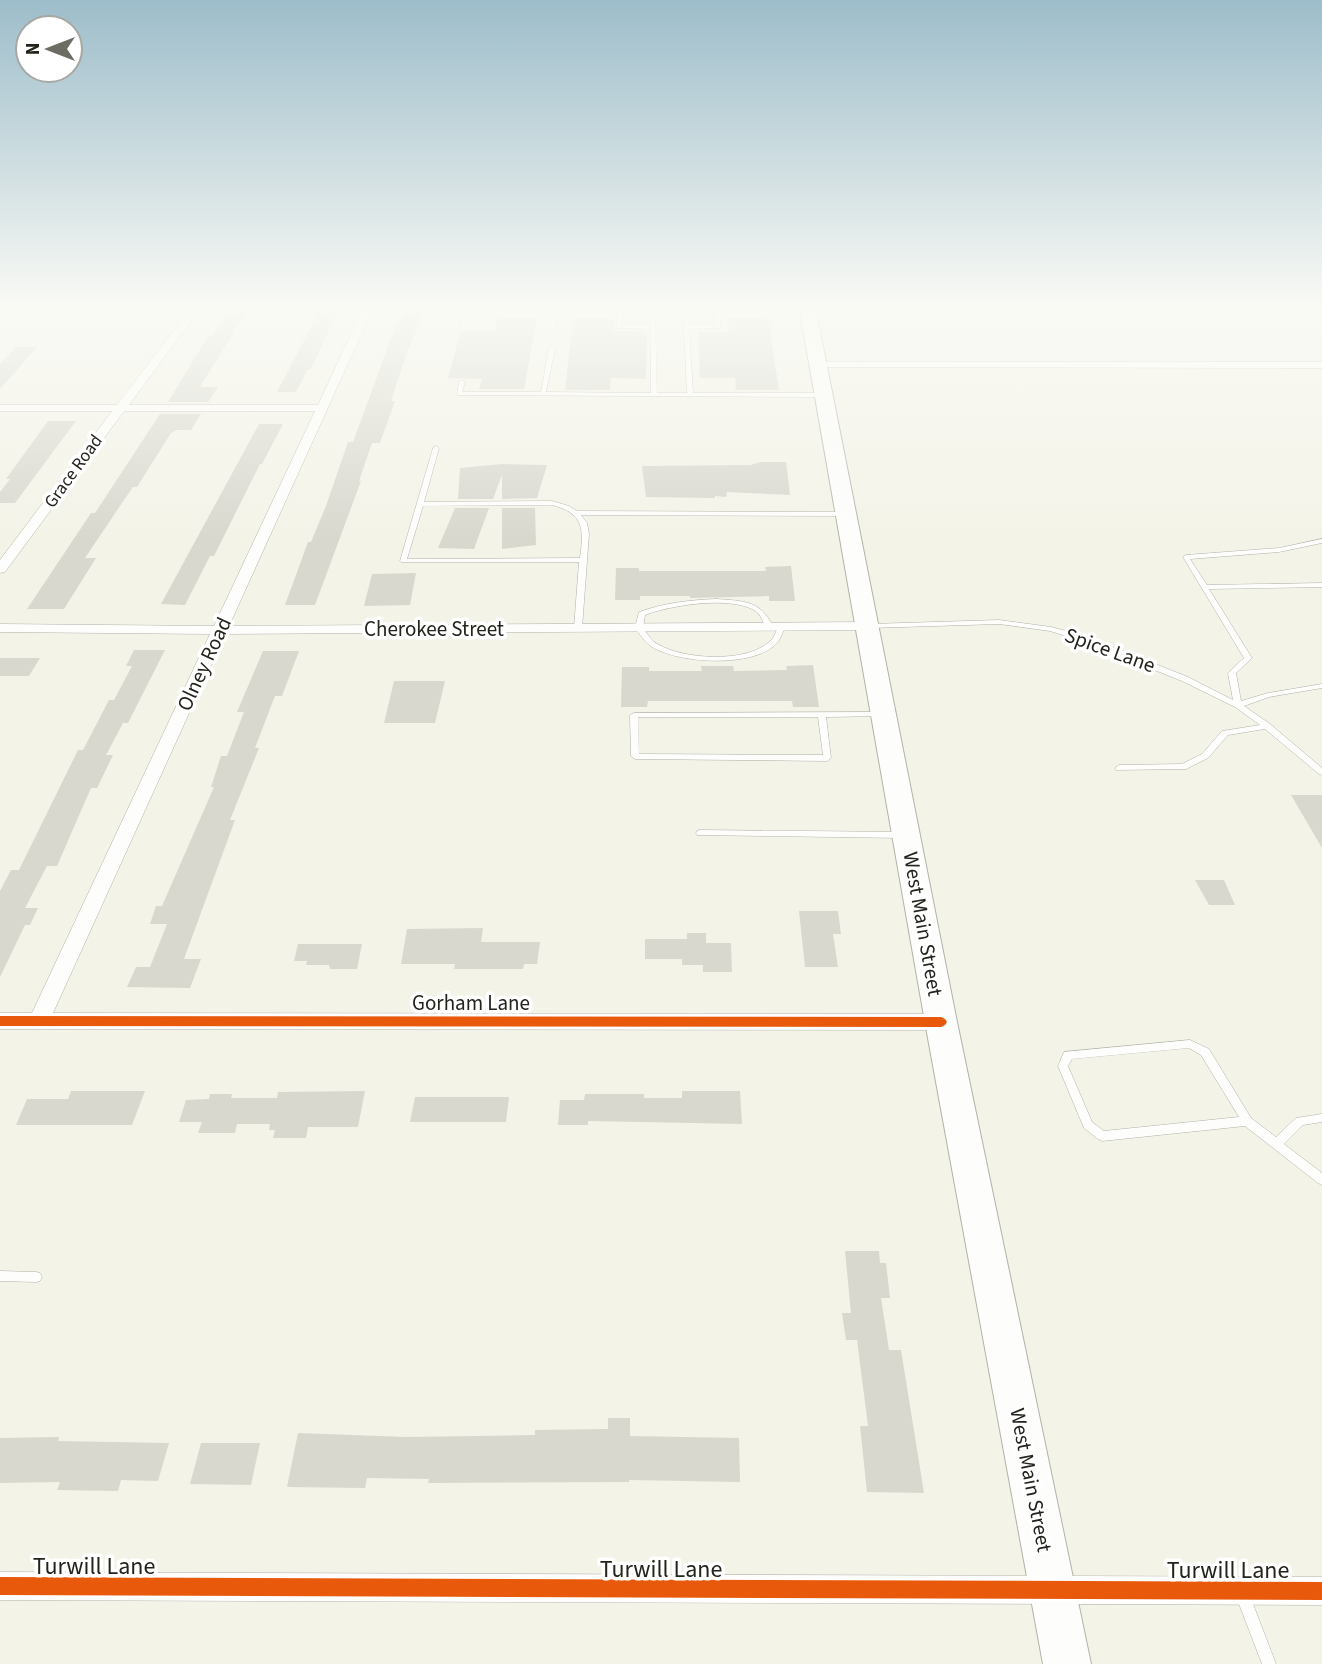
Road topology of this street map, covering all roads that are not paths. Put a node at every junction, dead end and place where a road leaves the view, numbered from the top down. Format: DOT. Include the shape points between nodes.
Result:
graph roads {
  1 [pos="138,384"];
  2 [pos="334,384"];
  3 [pos="462,384"];
  4 [pos="545,384"];
  5 [pos="654,384"];
  6 [pos="689,384"];
  7 [pos="785,384"];
  8 [pos="820,384"];
  9 [pos="543,394"];
  10 [pos="654,394"];
  11 [pos="690,394"];
  12 [pos="0,408"];
  13 [pos="119,408"];
  14 [pos="323,408"];
  15 [pos="436,448"];
  16 [pos="420,504"];
  17 [pos="575,513"];
  18 [pos="845,514"];
  19 [pos="1322,541"];
  20 [pos="583,560"];
  21 [pos="0,569"];
  22 [pos="1322,586"];
  23 [pos="1205,587"];
  24 [pos="868,626"];
  25 [pos="775,627"];
  26 [pos="0,628"];
  27 [pos="578,628"];
  28 [pos="639,628"];
  29 [pos="220,630"];
  30 [pos="1322,686"];
  31 [pos="1238,705"];
  32 [pos="884,714"];
  33 [pos="822,715"];
  34 [pos="1267,726"];
  35 [pos="1119,768"];
  36 [pos="1322,772"];
  37 [pos="700,833"];
  38 [pos="907,835"];
  39 [pos="0,1021"];
  40 [pos="39,1021"];
  41 [pos="942,1022"];
  42 [pos="1322,1118"];
  43 [pos="1247,1121"];
  44 [pos="1276,1144"];
  45 [pos="1322,1180"];
  46 [pos="0,1276"];
  47 [pos="36,1277"];
  48 [pos="0,1586"];
  49 [pos="1241,1591"];
  50 [pos="1322,1591"];
  51 [pos="1053,1592"];
  52 [pos="1067,1664"];
  53 [pos="1269,1664"];
  1 -- 13 [label="street, Grace Road"];
  2 -- 14 [label="street, Olney Road"];
  3 -- 9 [label="lane" via="459,394"];
  4 -- 9 [label="lane"];
  5 -- 10 [label="lane"];
  6 -- 11 [label="lane"];
  7 -- 11 [label="lane"];
  8 -- 18 [label="main road, West Main Street"];
  9 -- 10 [label="lane"];
  10 -- 11 [label="lane"];
  12 -- 13 [label="street"];
  13 -- 14 [label="street"];
  13 -- 21 [label="street, Grace Road"];
  14 -- 29 [label="street, Olney Road"];
  15 -- 16 [label="lane"];
  16 -- 17 [label="lane" via="552,503"];
  16 -- 20 [label="lane" via="403,561"];
  17 -- 18 [label="lane"];
  17 -- 20 [label="lane" via="586,529"];
  18 -- 24 [label="main road, West Main Street"];
  19 -- 23 [label="lane" via="1279,550 1186,556"];
  20 -- 27 [label="lane"];
  22 -- 23 [label="lane"];
  23 -- 31 [label="lane" via="1248,658 1232,673"];
  24 -- 25 [label="street, Cherokee Street"];
  24 -- 31 [label="lane, Spice Lane" via="970,621 1051,629 1156,667"];
  24 -- 32 [label="main road, West Main Street"];
  25 -- 28 [label="street, Cherokee Street"];
  25 -- 28 [label="lane" via="749,606 699,603 656,607 642,614"];
  25 -- 28 [label="lane" via="780,635 764,652 712,657 667,650 652,644"];
  26 -- 29 [label="street, Cherokee Street"];
  27 -- 28 [label="street, Cherokee Street"];
  27 -- 29 [label="street, Cherokee Street"];
  29 -- 40 [label="street, Olney Road"];
  30 -- 31 [label="lane"];
  31 -- 34 [label="lane, Spice Lane"];
  32 -- 33 [label="lane"];
  32 -- 38 [label="main road, West Main Street"];
  33 -- 33 [label="lane" via="634,715 635,756 827,758"];
  34 -- 35 [label="lane" via="1224,733 1205,757 1183,767"];
  34 -- 36 [label="lane, Spice Lane"];
  37 -- 38 [label="lane"];
  38 -- 41 [label="main road, West Main Street"];
  39 -- 40 [label="street, Gorham Lane"];
  40 -- 41 [label="street, Gorham Lane"];
  41 -- 51 [label="main road, West Main Street"];
  42 -- 44 [label="lane" via="1300,1121"];
  43 -- 43 [label="lane" via="1102,1136 1088,1125 1063,1066 1068,1055 1190,1044 1205,1052"];
  43 -- 44 [label="lane"];
  44 -- 45 [label="lane"];
  46 -- 47 [label="lane"];
  48 -- 51 [label="street, Turwill Lane"];
  49 -- 50 [label="street, Turwill Lane"];
  49 -- 51 [label="street, Turwill Lane"];
  49 -- 53 [label="lane"];
  51 -- 52 [label="main road, West Main Street"];
}
